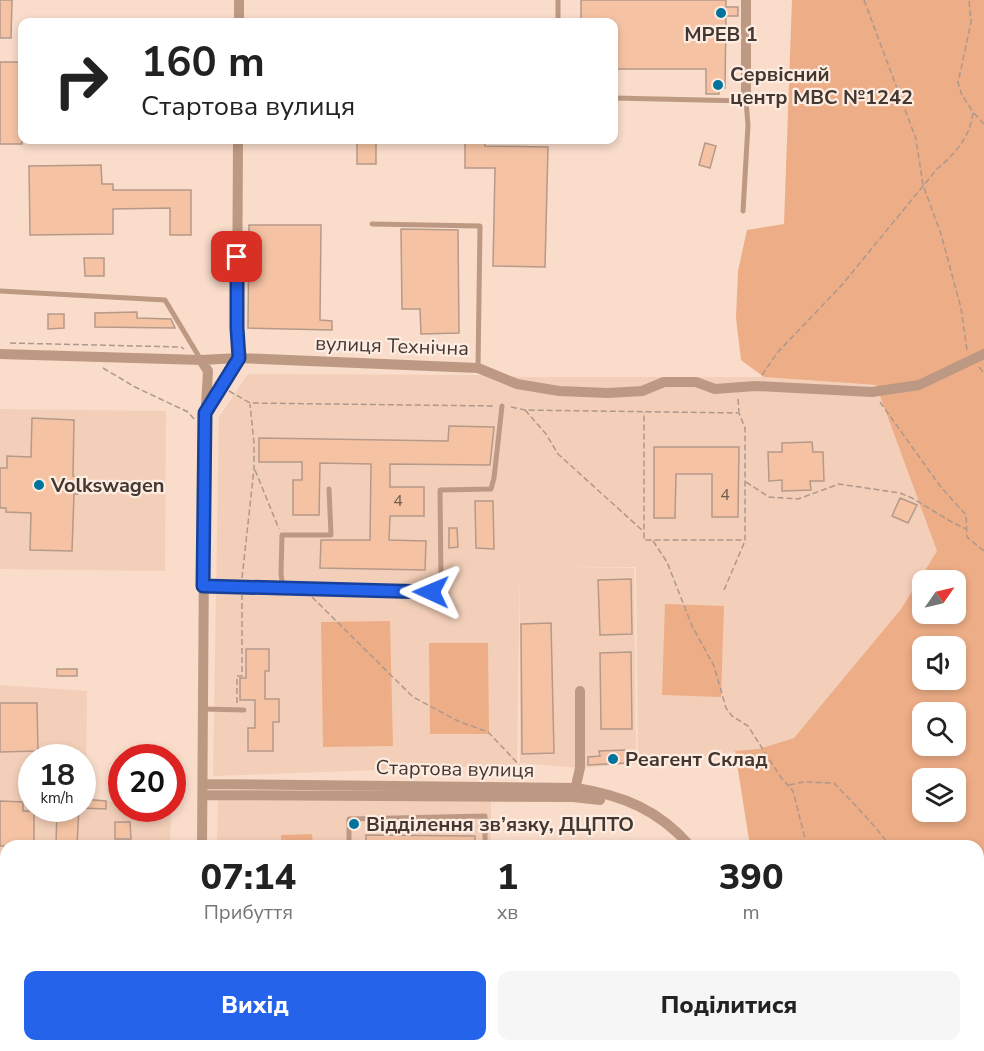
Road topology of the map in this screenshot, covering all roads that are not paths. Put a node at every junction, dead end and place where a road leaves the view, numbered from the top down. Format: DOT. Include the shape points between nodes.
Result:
graph roads {
  1 [pos="239,0"];
  2 [pos="558,0"];
  3 [pos="746,0"];
  4 [pos="239,18"];
  5 [pos="558,18"];
  6 [pos="618,98"];
  7 [pos="746,101"];
  8 [pos="238,144"];
  9 [pos="743,211"];
  10 [pos="372,224"];
  11 [pos="0,291"];
  12 [pos="0,354"];
  13 [pos="984,354"];
  14 [pos="239,358"];
  15 [pos="201,360"];
  16 [pos="478,368"];
  17 [pos="502,406"];
  18 [pos="205,413"];
  19 [pos="329,489"];
  20 [pos="203,586"];
  21 [pos="283,588"];
  22 [pos="580,691"];
  23 [pos="202,709"];
  24 [pos="244,710"];
  25 [pos="203,790"];
  26 [pos="575,792"];
  27 [pos="600,800"];
  28 [pos="202,840"];
  29 [pos="349,840"];
  30 [pos="485,840"];
  31 [pos="685,840"];
  1 -- 4 [label="street"];
  2 -- 5 [label="lane"];
  3 -- 7 [label="street"];
  6 -- 7 [label="lane"];
  7 -- 9 [label="lane"];
  8 -- 14 [label="street"];
  10 -- 16 [label="lane" via="480,226"];
  11 -- 15 [label="lane" via="165,300"];
  12 -- 15 [label="street, вулиця Технічна"];
  13 -- 16 [label="street, вулиця Технічна" via="919,385 872,392 755,386 715,389 696,382 664,382 642,391 559,391 517,384"];
  14 -- 15 [label="street, вулиця Технічна"];
  14 -- 16 [label="street, вулиця Технічна"];
  14 -- 18 [label="street"];
  15 -- 18 [label="street" via="208,371"];
  17 -- 21 [label="lane" via="491,489 440,490 441,580 431,592"];
  18 -- 20 [label="street"];
  19 -- 21 [label="lane" via="331,535 282,535"];
  20 -- 21 [label="lane"];
  20 -- 23 [label="street"];
  22 -- 26 [label="street" via="580,768"];
  23 -- 24 [label="lane"];
  23 -- 25 [label="street"];
  25 -- 26 [label="street, Стартова вулиця"];
  25 -- 28 [label="street"];
  26 -- 27 [label="street, Стартова вулиця"];
  26 -- 31 [label="street, Стартова вулиця" via="604,792 629,801 654,814"];
  29 -- 30 [label="lane" via="349,819 485,816"];
}
